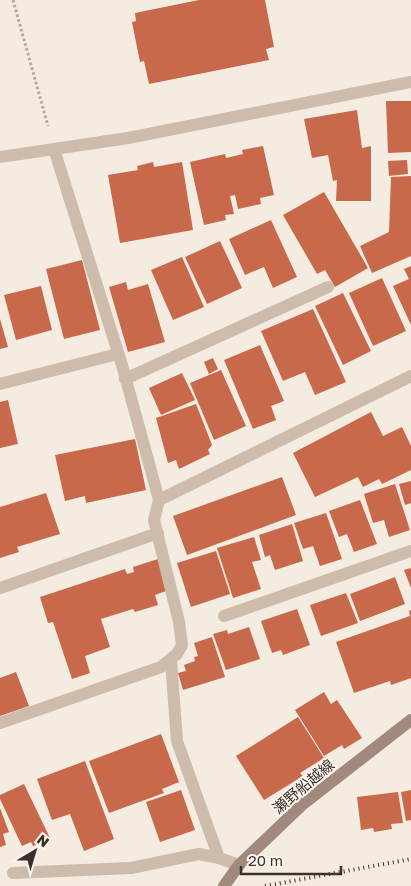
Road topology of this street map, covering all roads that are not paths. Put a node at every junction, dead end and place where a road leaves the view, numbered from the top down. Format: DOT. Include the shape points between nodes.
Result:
graph roads {
  1 [pos="411,82"];
  2 [pos="54,149"];
  3 [pos="0,158"];
  4 [pos="328,287"];
  5 [pos="118,354"];
  6 [pos="411,376"];
  7 [pos="125,379"];
  8 [pos="0,384"];
  9 [pos="159,500"];
  10 [pos="158,533"];
  11 [pos="411,551"];
  12 [pos="0,588"];
  13 [pos="224,616"];
  14 [pos="171,661"];
  15 [pos="411,720"];
  16 [pos="0,723"];
  17 [pos="219,858"];
  18 [pos="239,865"];
  19 [pos="13,873"];
  20 [pos="224,886"];
  1 -- 2 [label="street" via="128,138"];
  2 -- 3 [label="street"];
  2 -- 5 [label="street"];
  4 -- 7 [label="street"];
  5 -- 7 [label="street"];
  5 -- 8 [label="street"];
  6 -- 9 [label="street"];
  7 -- 9 [label="street"];
  9 -- 10 [label="street" via="154,520"];
  10 -- 12 [label="street"];
  10 -- 14 [label="street" via="182,645"];
  11 -- 13 [label="street"];
  14 -- 16 [label="street"];
  14 -- 17 [label="street" via="177,741"];
  15 -- 18 [label="main road, 瀬野船越線" via="303,804"];
  17 -- 18 [label="street"];
  17 -- 19 [label="street" via="199,854 131,868"];
  18 -- 20 [label="main road, 瀬野船越線"];
}
